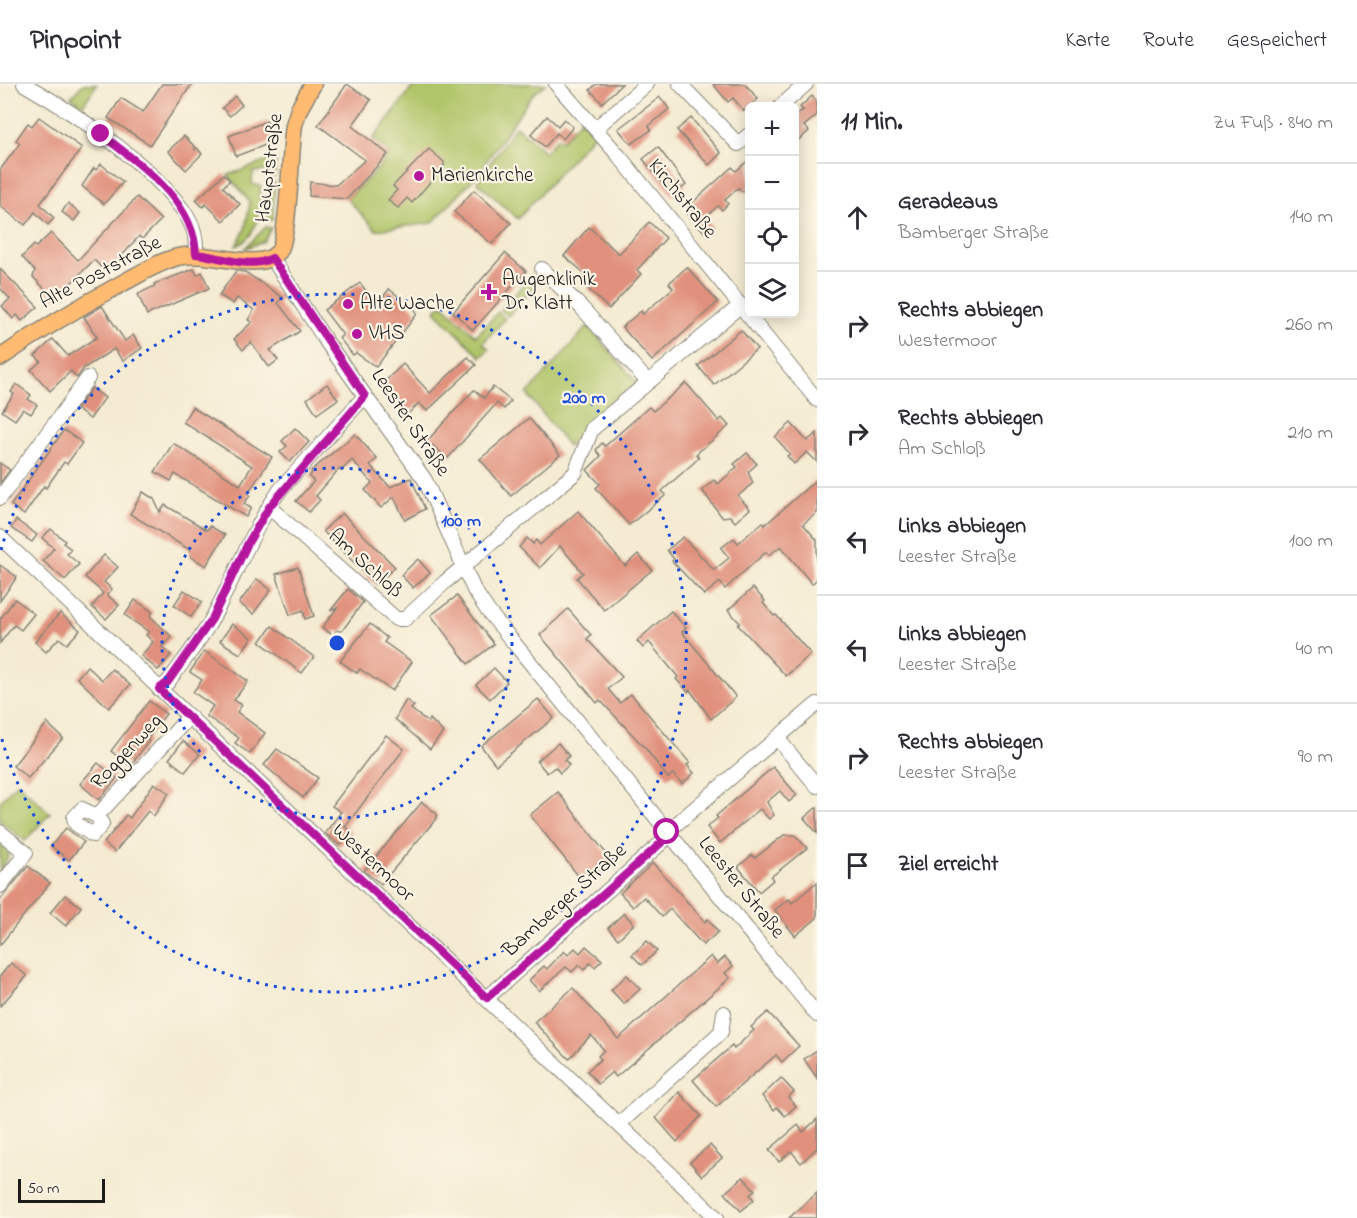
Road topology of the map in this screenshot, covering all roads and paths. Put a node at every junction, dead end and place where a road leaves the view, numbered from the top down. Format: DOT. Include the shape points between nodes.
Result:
graph roads {
  1 [pos="24,84"];
  2 [pos="314,84"];
  3 [pos="556,84"];
  4 [pos="647,84"];
  5 [pos="680,84"];
  6 [pos="806,84"];
  7 [pos="786,102"];
  8 [pos="596,128"];
  9 [pos="745,138"];
  10 [pos="196,254"];
  11 [pos="272,258"];
  12 [pos="542,269"];
  13 [pos="741,305"];
  14 [pos="0,358"];
  15 [pos="88,378"];
  16 [pos="648,382"];
  17 [pos="365,396"];
  18 [pos="817,400"];
  19 [pos="0,498"];
  20 [pos="269,507"];
  21 [pos="0,537"];
  22 [pos="464,568"];
  23 [pos="159,689"];
  24 [pos="817,704"];
  25 [pos="189,717"];
  26 [pos="777,738"];
  27 [pos="817,786"];
  28 [pos="97,816"];
  29 [pos="0,832"];
  30 [pos="668,833"];
  31 [pos="0,886"];
  32 [pos="487,998"];
  33 [pos="724,1013"];
  34 [pos="817,1015"];
  35 [pos="620,1123"];
  36 [pos="717,1218"];
  1 -- 10 [label="street" via="101,134 147,171 184,212 193,228"];
  2 -- 11 [label="main road, Hauptstraße" via="294,125 286,227 279,252"];
  3 -- 8 [label="street, Kirchstraße"];
  4 -- 8 [label="street"];
  5 -- 9 [label="street" via="738,144"];
  6 -- 7 [label="street"];
  8 -- 13 [label="street, Kirchstraße"];
  10 -- 11 [label="main road" via="249,262"];
  10 -- 14 [label="main road, Alte Poststraße" via="159,263"];
  11 -- 17 [label="street, Leester Straße"];
  12 -- 16 [label="street"];
  13 -- 16 [label="street, Am Schloß"];
  13 -- 18 [label="street, Kirchstraße"];
  15 -- 19 [label="street"];
  16 -- 22 [label="street, Am Schloß" via="589,431 575,473"];
  17 -- 20 [label="street"];
  17 -- 22 [label="street, Leester Straße" via="425,480"];
  20 -- 22 [label="street, Am Schloß" via="396,619 405,619"];
  20 -- 23 [label="street" via="212,619"];
  21 -- 23 [label="street, Westermoor"];
  22 -- 30 [label="street, Leester Straße" via="488,611"];
  23 -- 25 [label="street, Westermoor"];
  24 -- 26 [label="street, Bamberger Straße"];
  25 -- 28 [label="street, Roggenweg"];
  25 -- 32 [label="street, Westermoor"];
  26 -- 27 [label="street"];
  26 -- 30 [label="street, Bamberger Straße"];
  29 -- 31 [label="street" via="26,854"];
  30 -- 32 [label="street, Bamberger Straße"];
  30 -- 34 [label="street, Leester Straße"];
  32 -- 35 [label="street, Westermoor"];
  33 -- 35 [label="street" via="721,1032"];
  35 -- 36 [label="street, Westermoor"];
}
